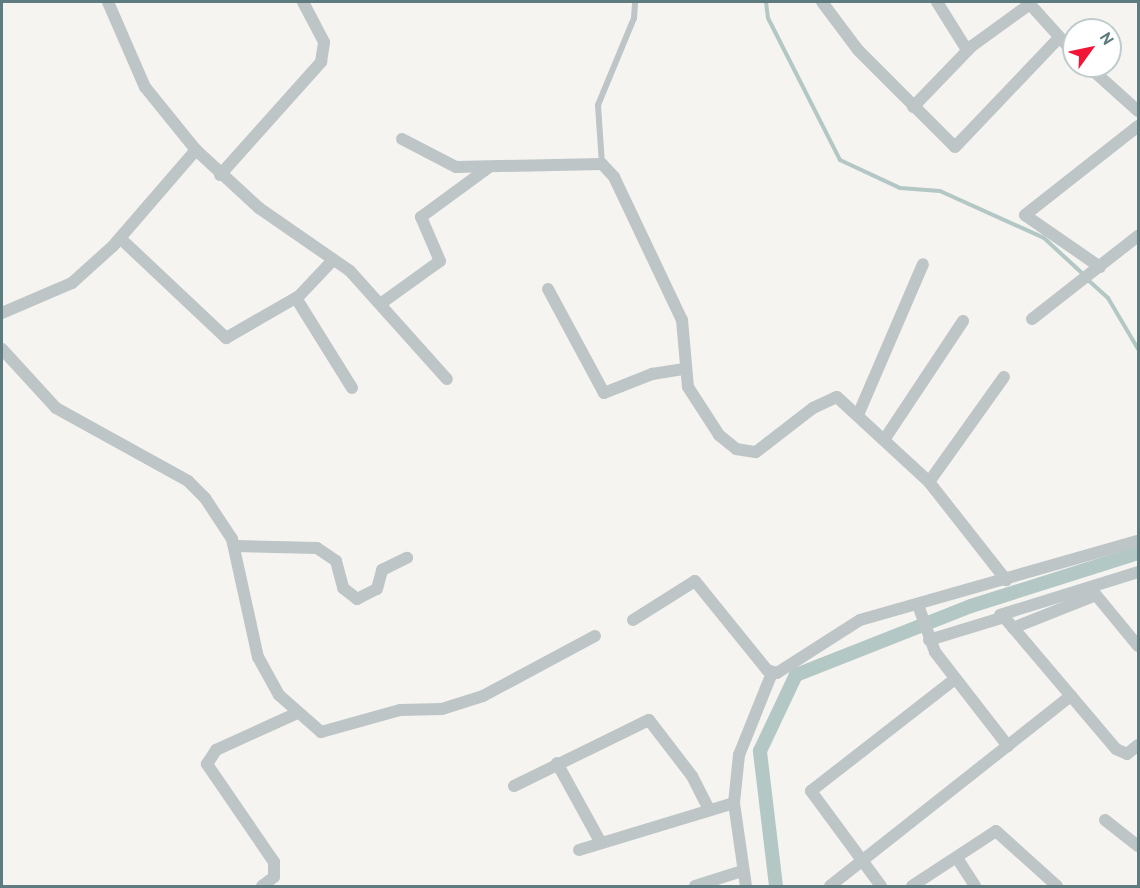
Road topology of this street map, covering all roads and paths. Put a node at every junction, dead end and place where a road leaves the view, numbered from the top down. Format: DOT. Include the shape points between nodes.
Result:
graph roads {
  1 [pos="108,2"];
  2 [pos="303,2"];
  3 [pos="635,2"];
  4 [pos="822,2"];
  5 [pos="937,2"];
  6 [pos="1029,3"];
  7 [pos="1058,39"];
  8 [pos="1062,42"];
  9 [pos="967,50"];
  10 [pos="1101,78"];
  11 [pos="913,107"];
  12 [pos="1138,111"];
  13 [pos="1138,126"];
  14 [pos="402,139"];
  15 [pos="196,150"];
  16 [pos="602,164"];
  17 [pos="488,168"];
  18 [pos="220,175"];
  19 [pos="1138,236"];
  20 [pos="120,238"];
  21 [pos="333,260"];
  22 [pos="923,264"];
  23 [pos="1097,269"];
  24 [pos="548,289"];
  25 [pos="296,298"];
  26 [pos="383,302"];
  27 [pos="2,312"];
  28 [pos="1032,319"];
  29 [pos="963,321"];
  30 [pos="2,349"];
  31 [pos="685,369"];
  32 [pos="1004,377"];
  33 [pos="447,379"];
  34 [pos="352,387"];
  35 [pos="858,415"];
  36 [pos="884,440"];
  37 [pos="928,482"];
  38 [pos="1138,541"];
  39 [pos="234,546"];
  40 [pos="406,558"];
  41 [pos="1138,572"];
  42 [pos="1006,580"];
  43 [pos="919,610"];
  44 [pos="1000,615"];
  45 [pos="633,620"];
  46 [pos="1013,628"];
  47 [pos="594,636"];
  48 [pos="927,637"];
  49 [pos="1136,641"];
  50 [pos="772,673"];
  51 [pos="955,680"];
  52 [pos="1071,696"];
  53 [pos="295,714"];
  54 [pos="1138,745"];
  55 [pos="1008,746"];
  56 [pos="557,763"];
  57 [pos="514,786"];
  58 [pos="734,802"];
  59 [pos="709,809"];
  60 [pos="1105,820"];
  61 [pos="601,843"];
  62 [pos="1138,846"];
  63 [pos="579,850"];
  64 [pos="957,858"];
  65 [pos="860,862"];
  66 [pos="742,872"];
  67 [pos="262,886"];
  68 [pos="695,886"];
  69 [pos="746,886"];
  70 [pos="830,886"];
  71 [pos="881,886"];
  72 [pos="912,886"];
  73 [pos="975,886"];
  74 [pos="1057,886"];
  1 -- 15 [label="street" via="145,87"];
  2 -- 18 [label="street" via="324,42 321,62"];
  3 -- 16 [label="lane" via="634,18 598,105"];
  4 -- 11 [label="street" via="858,50"];
  5 -- 9 [label="street"];
  6 -- 7 [label="street"];
  6 -- 9 [label="street"];
  7 -- 8 [label="street"];
  7 -- 11 [label="street" via="959,145 952,146"];
  9 -- 11 [label="street"];
  10 -- 12 [label="street"];
  13 -- 23 [label="street" via="1025,215"];
  14 -- 17 [label="street" via="447,165"];
  15 -- 18 [label="street"];
  15 -- 20 [label="street"];
  16 -- 17 [label="street"];
  16 -- 31 [label="street" via="614,177 682,320"];
  17 -- 26 [label="street" via="420,217 440,261"];
  18 -- 21 [label="street"];
  19 -- 23 [label="street"];
  20 -- 25 [label="street" via="226,338"];
  20 -- 27 [label="street" via="59,292"];
  21 -- 25 [label="street"];
  21 -- 26 [label="street"];
  22 -- 35 [label="street"];
  23 -- 28 [label="street"];
  24 -- 31 [label="street" via="604,393"];
  25 -- 34 [label="street"];
  26 -- 33 [label="street"];
  29 -- 36 [label="street"];
  30 -- 39 [label="street" via="56,408 188,481 205,498"];
  31 -- 35 [label="street" via="692,397 719,435 745,452 761,450 832,398"];
  32 -- 37 [label="street"];
  35 -- 36 [label="street"];
  36 -- 37 [label="street"];
  37 -- 42 [label="street"];
  38 -- 42 [label="street"];
  39 -- 40 [label="street" via="318,548 336,561 343,588 357,599 377,589 382,570"];
  39 -- 53 [label="street" via="254,647 279,695"];
  41 -- 44 [label="street"];
  42 -- 43 [label="street"];
  43 -- 48 [label="street"];
  43 -- 50 [label="street" via="860,620"];
  44 -- 46 [label="street"];
  44 -- 48 [label="street"];
  45 -- 50 [label="street" via="695,581"];
  46 -- 49 [label="street" via="1096,595"];
  46 -- 52 [label="street"];
  47 -- 53 [label="street" via="483,696 453,706 400,710 330,733"];
  48 -- 51 [label="street"];
  50 -- 58 [label="street" via="739,755"];
  51 -- 55 [label="street"];
  51 -- 65 [label="street" via="811,790"];
  52 -- 54 [label="street" via="1116,749 1127,754"];
  52 -- 55 [label="street"];
  53 -- 67 [label="street" via="216,750 207,764 274,862 274,877"];
  55 -- 65 [label="street"];
  56 -- 57 [label="street"];
  56 -- 59 [label="street" via="649,720 692,776"];
  56 -- 61 [label="street"];
  58 -- 59 [label="street"];
  58 -- 66 [label="street"];
  59 -- 61 [label="street"];
  60 -- 62 [label="street"];
  61 -- 63 [label="street"];
  64 -- 72 [label="street"];
  64 -- 73 [label="street"];
  64 -- 74 [label="street" via="996,831"];
  65 -- 70 [label="street"];
  65 -- 71 [label="street"];
  66 -- 68 [label="street"];
  66 -- 69 [label="street"];
}
